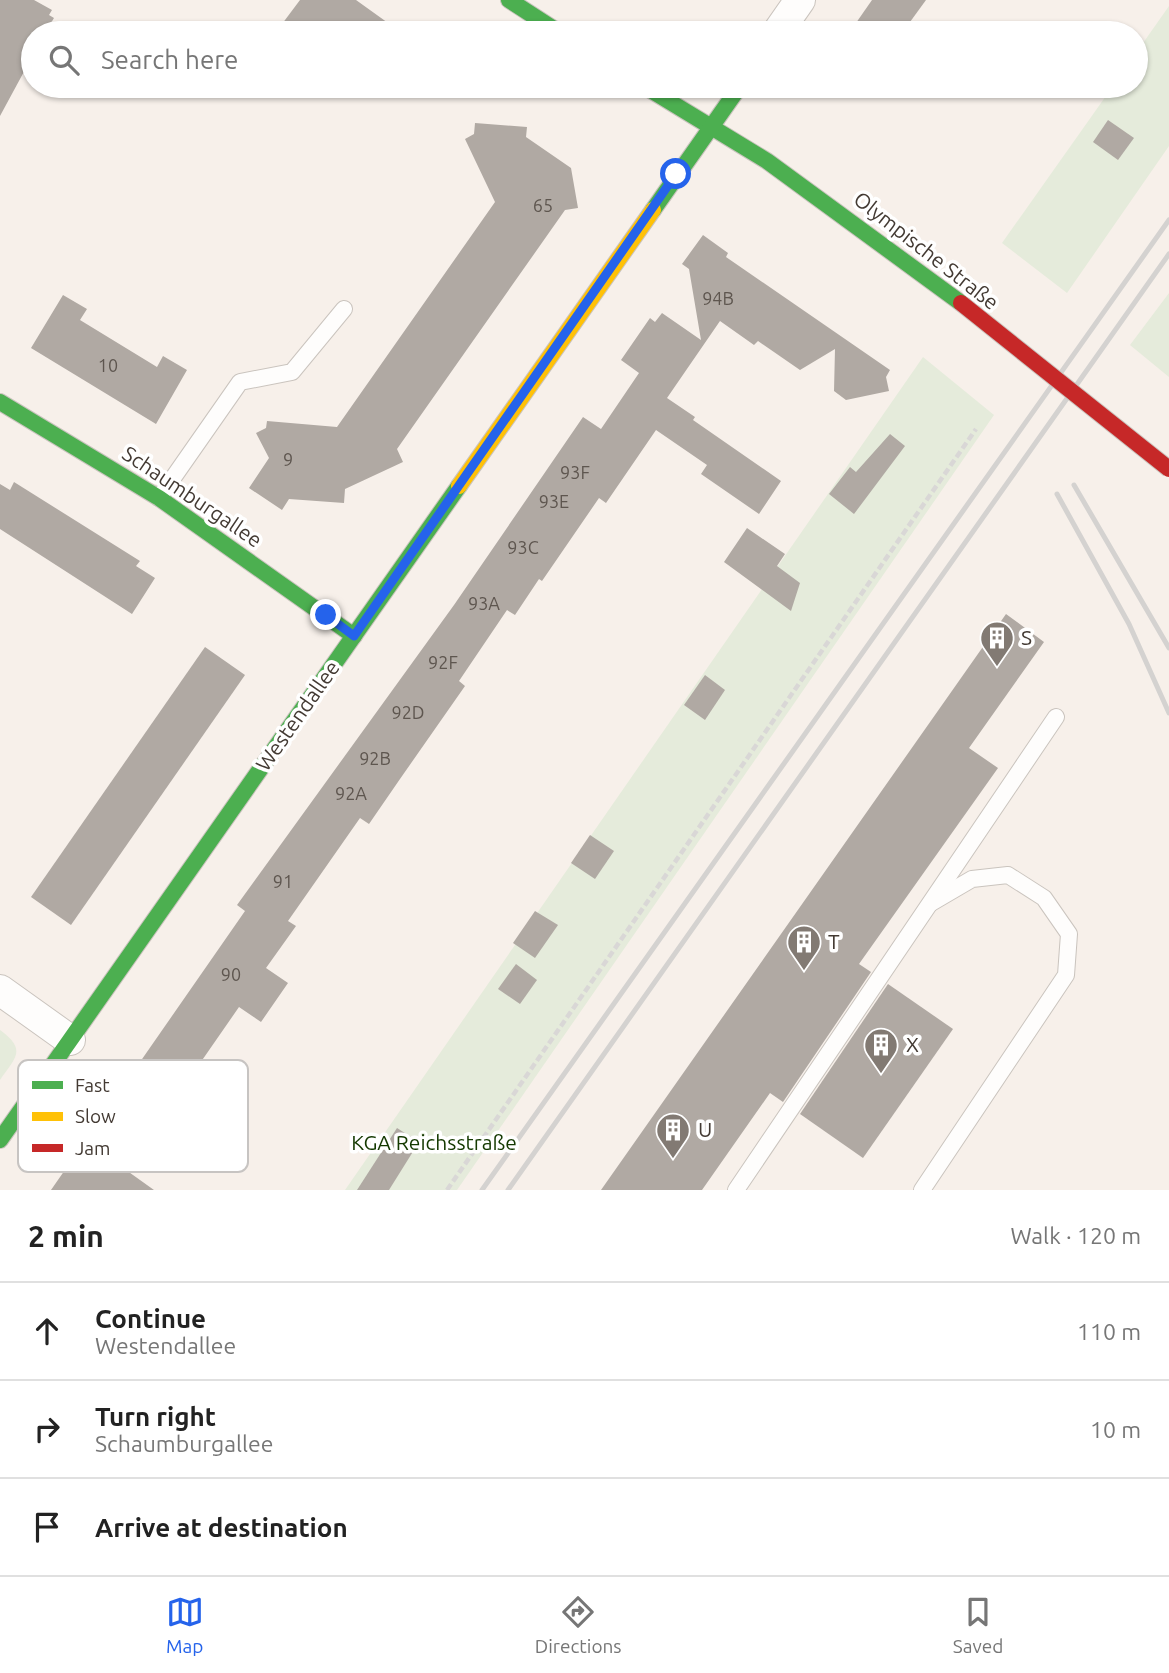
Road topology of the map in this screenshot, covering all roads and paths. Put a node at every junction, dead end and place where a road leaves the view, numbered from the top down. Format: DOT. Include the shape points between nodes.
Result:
graph roads {
  1 [pos="509,0"];
  2 [pos="800,0"];
  3 [pos="541,21"];
  4 [pos="785,21"];
  5 [pos="666,98"];
  6 [pos="731,98"];
  7 [pos="713,124"];
  8 [pos="344,309"];
  9 [pos="0,401"];
  10 [pos="976,429"];
  11 [pos="1169,469"];
  12 [pos="159,498"];
  13 [pos="354,636"];
  14 [pos="1056,717"];
  15 [pos="928,905"];
  16 [pos="0,990"];
  17 [pos="70,1040"];
  18 [pos="56,1060"];
  19 [pos="18,1114"];
  20 [pos="0,1140"];
  21 [pos="447,1190"];
  22 [pos="736,1190"];
  23 [pos="922,1190"];
  1 -- 3 [label="street"];
  2 -- 4 [label="street"];
  5 -- 7 [label="street, Olympische Straße"];
  6 -- 7 [label="street, Westendallee"];
  7 -- 11 [label="street, Olympische Straße, bridge" via="832,205"];
  7 -- 13 [label="street, Westendallee"];
  8 -- 12 [label="lane" via="292,372 240,382"];
  9 -- 12 [label="street, Schaumburgallee"];
  10 -- 21 [label="path"];
  12 -- 13 [label="street, Schaumburgallee"];
  13 -- 17 [label="street, Westendallee"];
  14 -- 15 [label="lane"];
  15 -- 22 [label="lane"];
  15 -- 23 [label="lane" via="972,879 1008,875 1044,898 1069,934 1066,975"];
  16 -- 17 [label="street"];
  17 -- 18 [label="street, Westendallee"];
  19 -- 20 [label="street, Westendallee"];
}
